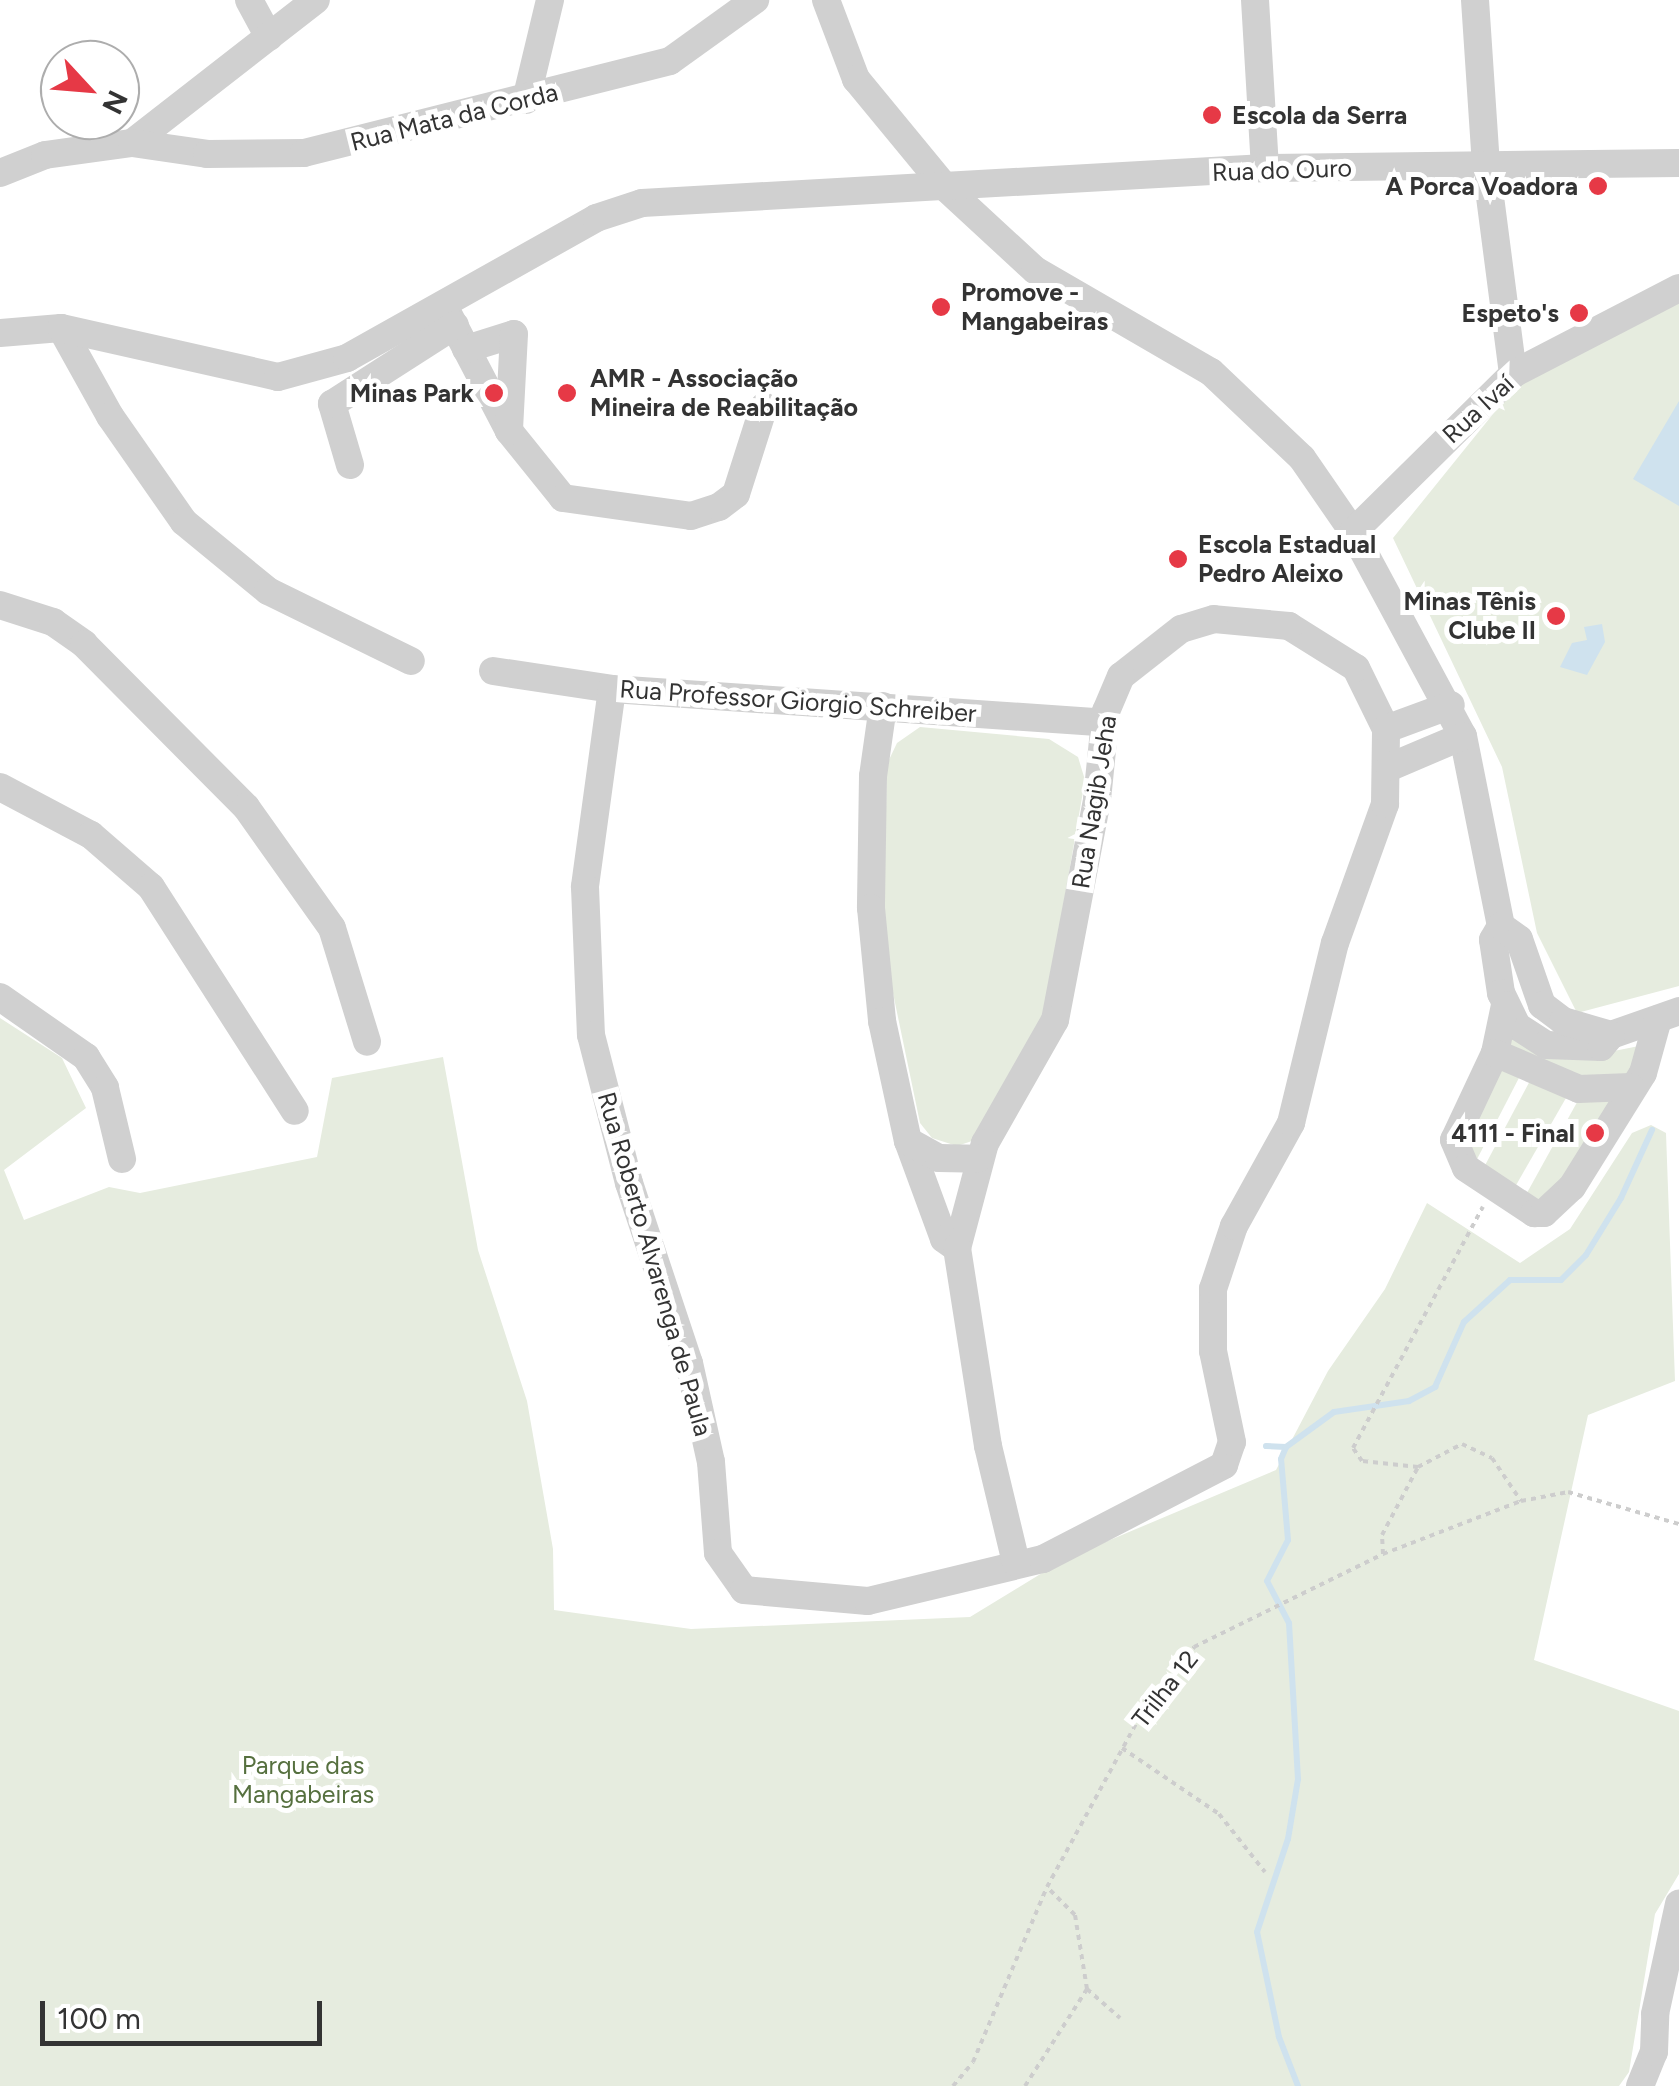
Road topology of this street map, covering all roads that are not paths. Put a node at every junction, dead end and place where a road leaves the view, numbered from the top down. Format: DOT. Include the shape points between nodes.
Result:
graph roads {
  1 [pos="249,0"];
  2 [pos="316,0"];
  3 [pos="550,0"];
  4 [pos="756,0"];
  5 [pos="826,0"];
  6 [pos="1255,0"];
  7 [pos="1475,0"];
  8 [pos="269,37"];
  9 [pos="526,100"];
  10 [pos="132,143"];
  11 [pos="1679,163"];
  12 [pos="1486,166"];
  13 [pos="1265,168"];
  14 [pos="0,173"];
  15 [pos="998,186"];
  16 [pos="946,188"];
  17 [pos="987,227"];
  18 [pos="1679,288"];
  19 [pos="455,327"];
  20 [pos="61,328"];
  21 [pos="0,333"];
  22 [pos="1513,374"];
  23 [pos="764,406"];
  24 [pos="509,431"];
  25 [pos="350,465"];
  26 [pos="1352,532"];
  27 [pos="0,605"];
  28 [pos="411,661"];
  29 [pos="493,671"];
  30 [pos="612,690"];
  31 [pos="1452,705"];
  32 [pos="883,706"];
  33 [pos="1104,722"];
  34 [pos="1386,728"];
  35 [pos="1462,736"];
  36 [pos="1390,767"];
  37 [pos="0,787"];
  38 [pos="1501,926"];
  39 [pos="0,997"];
  40 [pos="1505,1005"];
  41 [pos="1668,1015"];
  42 [pos="1611,1035"];
  43 [pos="367,1042"];
  44 [pos="1495,1053"];
  45 [pos="1631,1086"];
  46 [pos="294,1111"];
  47 [pos="908,1141"];
  48 [pos="122,1159"];
  49 [pos="978,1159"];
  50 [pos="956,1248"];
  51 [pos="1016,1563"];
  52 [pos="1679,1904"];
  53 [pos="1640,2086"];
  1 -- 8 [label="street"];
  2 -- 8 [label="street"];
  3 -- 9 [label="street"];
  4 -- 9 [label="street, Rua Mata da Corda" via="670,60"];
  5 -- 16 [label="street" via="856,78"];
  6 -- 13 [label="street"];
  7 -- 12 [label="street"];
  8 -- 10 [label="street"];
  9 -- 10 [label="street, Rua Mata da Corda" via="304,153 208,154"];
  10 -- 14 [label="street, Rua Mata da Corda" via="45,154"];
  11 -- 12 [label="street, Rua do Ouro"];
  12 -- 13 [label="street, Rua do Ouro"];
  12 -- 22 [label="street"];
  13 -- 15 [label="street, Rua do Ouro"];
  15 -- 16 [label="street, Rua do Ouro"];
  15 -- 17 [label="street"];
  16 -- 17 [label="street"];
  16 -- 19 [label="street, Rua do Ouro" via="642,203 596,218"];
  17 -- 26 [label="street" via="1035,270 1210,372 1302,458"];
  18 -- 22 [label="street, Rua Ivaí"];
  19 -- 20 [label="street" via="278,376"];
  19 -- 24 [label="street"];
  19 -- 24 [label="street" via="514,334"];
  19 -- 25 [label="street" via="332,404"];
  20 -- 21 [label="street"];
  20 -- 28 [label="street" via="110,416 184,522 268,591"];
  22 -- 26 [label="street, Rua Ivaí"];
  23 -- 24 [label="street" via="736,494 692,516 563,498"];
  26 -- 31 [label="street"];
  27 -- 43 [label="street" via="52,622 84,644 246,807 332,928"];
  29 -- 30 [label="street, Rua Professor Giorgio Schreiber"];
  30 -- 32 [label="street, Rua Professor Giorgio Schreiber"];
  30 -- 51 [label="street, Rua Roberto Alvarenga de Paula" via="586,887 591,1035 629,1183 689,1363 711,1462 718,1553 744,1590 868,1601"];
  31 -- 34 [label="street"];
  31 -- 35 [label="street"];
  32 -- 33 [label="street, Rua Professor Giorgio Schreiber"];
  32 -- 47 [label="street, Rua Nagib Jeha" via="873,776 870,908 882,1021"];
  33 -- 34 [label="street, Rua Nagib Jeha" via="1121,676 1181,629 1214,620 1290,626 1356,668"];
  33 -- 49 [label="street, Rua Nagib Jeha" via="1098,800 1055,1020"];
  34 -- 36 [label="street, Rua Roberto Alvarenga de Paula"];
  35 -- 36 [label="street"];
  35 -- 38 [label="street"];
  36 -- 51 [label="street, Rua Roberto Alvarenga de Paula" via="1364,875 1334,943 1291,1122 1234,1226 1213,1289 1213,1351 1232,1442 1224,1464 1042,1559"];
  37 -- 46 [label="street" via="91,836 151,887"];
  38 -- 40 [label="street" via="1494,940"];
  38 -- 42 [label="street" via="1519,939 1542,1005 1563,1022"];
  39 -- 48 [label="street" via="86,1057 105,1088"];
  40 -- 42 [label="street" via="1517,1026 1546,1045 1601,1047"];
  40 -- 44 [label="street"];
  41 -- 42 [label="street"];
  41 -- 45 [label="street"];
  44 -- 45 [label="street" via="1578,1090"];
  44 -- 45 [label="street" via="1454,1140 1466,1168 1494,1191 1544,1212 1572,1187"];
  47 -- 49 [label="street" via="939,1158"];
  47 -- 50 [label="street, Rua Nagib Jeha" via="944,1239"];
  49 -- 50 [label="street, Rua Nagib Jeha"];
  50 -- 51 [label="street, Rua Nagib Jeha" via="988,1446"];
  52 -- 53 [label="street" via="1655,2014 1654,2052"];
}
